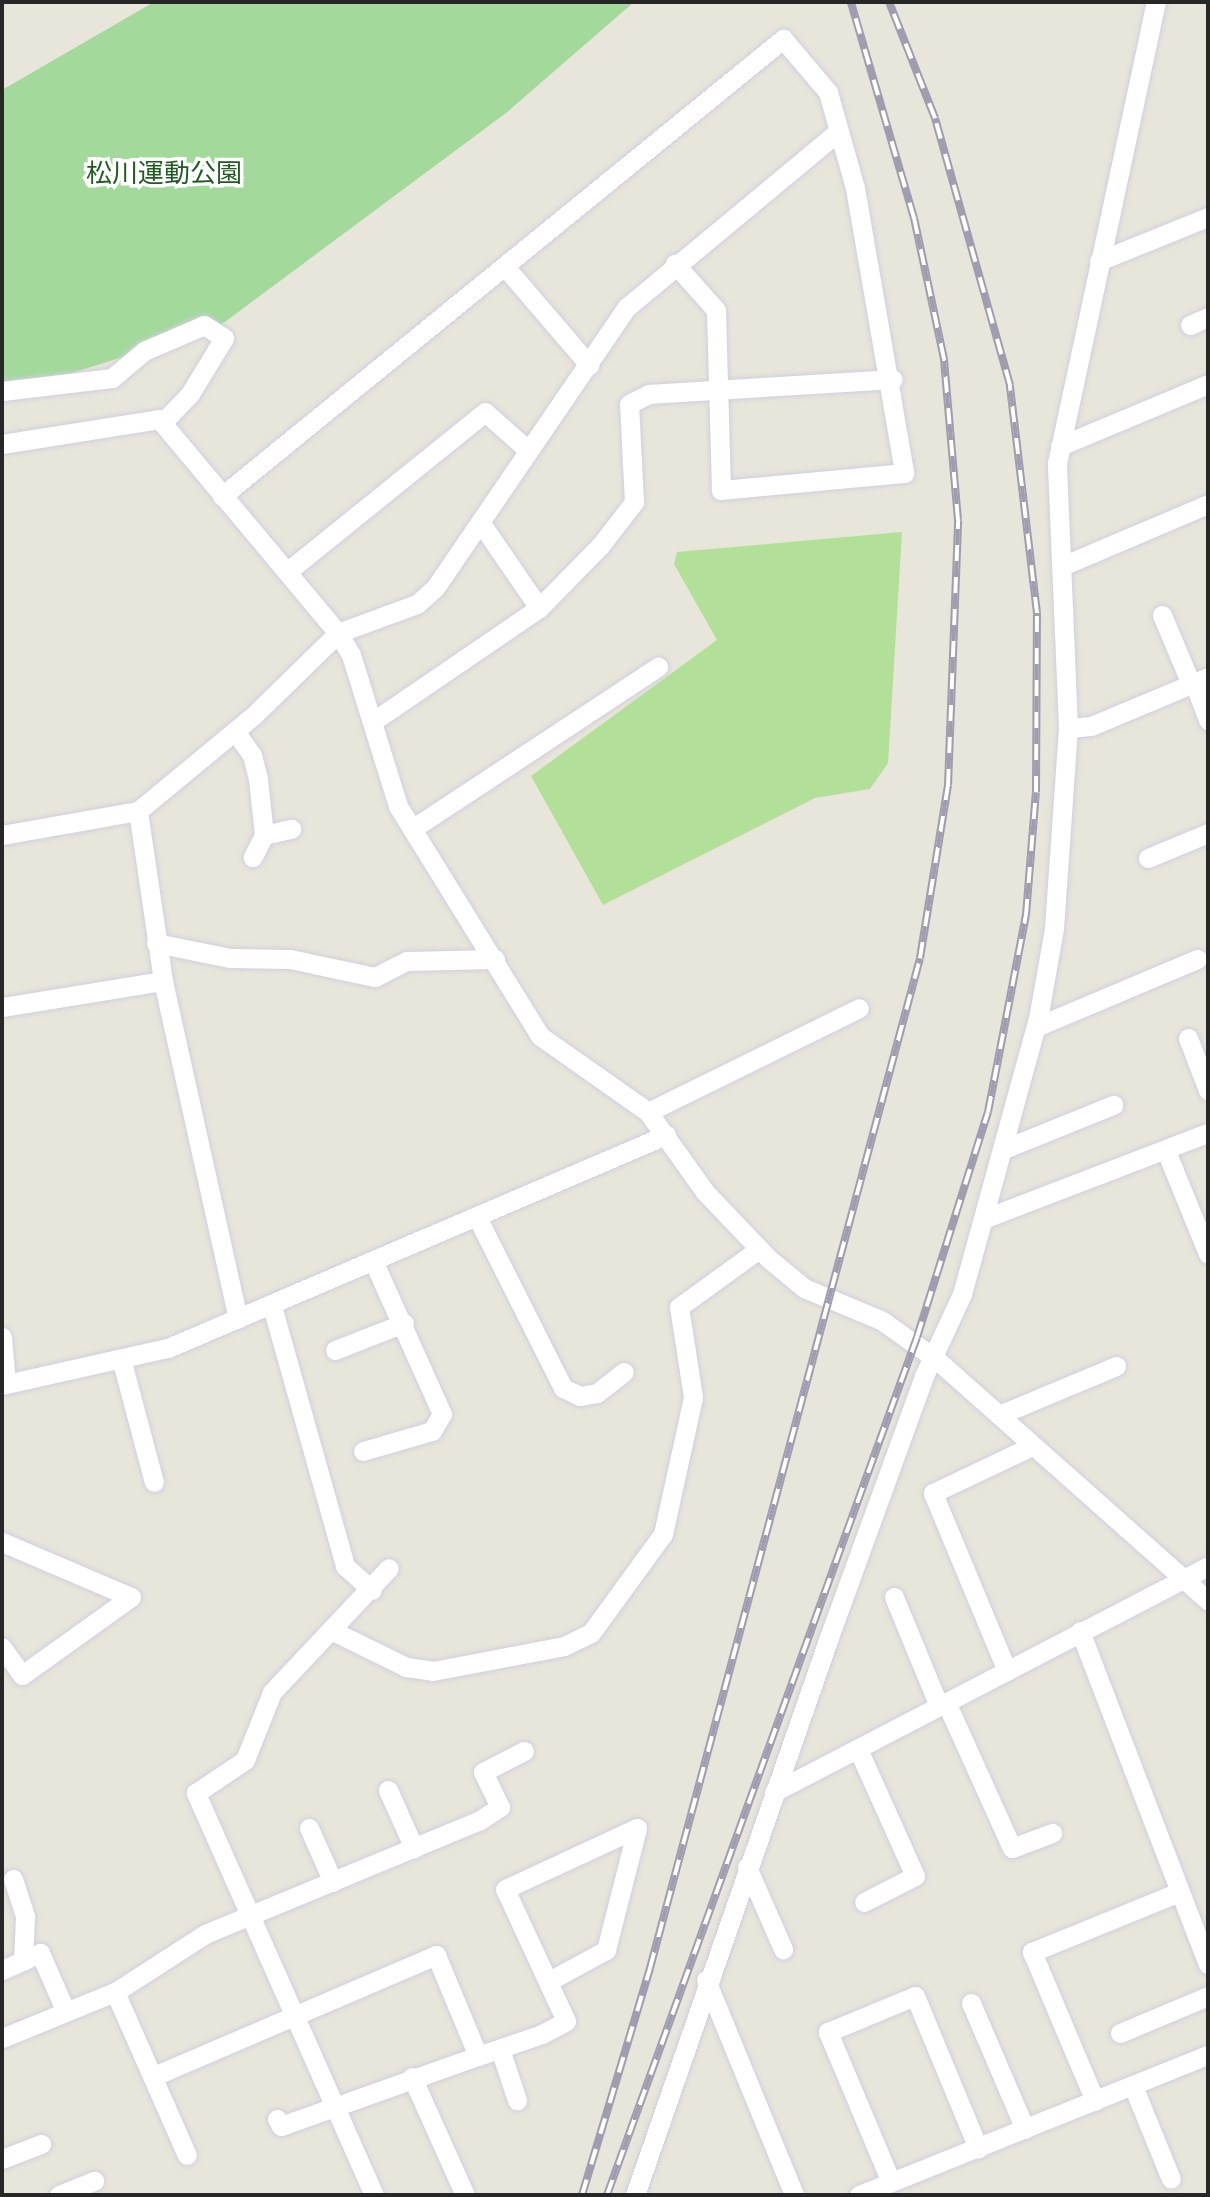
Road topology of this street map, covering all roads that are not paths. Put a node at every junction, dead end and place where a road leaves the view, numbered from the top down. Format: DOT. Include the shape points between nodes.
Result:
graph roads {
  1 [pos="1156,2"];
  2 [pos="838,132"];
  3 [pos="1208,217"];
  4 [pos="1099,261"];
  5 [pos="675,264"];
  6 [pos="506,268"];
  7 [pos="589,365"];
  8 [pos="893,379"];
  9 [pos="1208,384"];
  10 [pos="2,391"];
  11 [pos="720,392"];
  12 [pos="162,423"];
  13 [pos="2,444"];
  14 [pos="1060,446"];
  15 [pos="528,450"];
  16 [pos="222,496"];
  17 [pos="1208,504"];
  18 [pos="480,522"];
  19 [pos="1062,566"];
  20 [pos="288,571"];
  21 [pos="539,608"];
  22 [pos="1162,615"];
  23 [pos="338,633"];
  24 [pos="658,667"];
  25 [pos="1198,681"];
  26 [pos="1208,720"];
  27 [pos="372,722"];
  28 [pos="1068,728"];
  29 [pos="235,731"];
  30 [pos="138,811"];
  31 [pos="291,829"];
  32 [pos="412,830"];
  33 [pos="1208,833"];
  34 [pos="2,835"];
  35 [pos="264,835"];
  36 [pos="253,857"];
  37 [pos="1148,858"];
  38 [pos="156,943"];
  39 [pos="495,959"];
  40 [pos="1197,960"];
  41 [pos="163,981"];
  42 [pos="2,1007"];
  43 [pos="859,1008"];
  44 [pos="1036,1027"];
  45 [pos="1188,1038"];
  46 [pos="1208,1090"];
  47 [pos="1113,1105"];
  48 [pos="648,1112"];
  49 [pos="1208,1133"];
  50 [pos="666,1135"];
  51 [pos="1004,1149"];
  52 [pos="1166,1151"];
  53 [pos="986,1218"];
  54 [pos="478,1219"];
  55 [pos="759,1249"];
  56 [pos="1208,1254"];
  57 [pos="374,1263"];
  58 [pos="272,1306"];
  59 [pos="238,1319"];
  60 [pos="404,1323"];
  61 [pos="2,1337"];
  62 [pos="335,1350"];
  63 [pos="937,1360"];
  64 [pos="122,1362"];
  65 [pos="1116,1366"];
  66 [pos="624,1372"];
  67 [pos="4,1384"];
  68 [pos="999,1415"];
  69 [pos="1030,1447"];
  70 [pos="363,1451"];
  71 [pos="154,1482"];
  72 [pos="2,1542"];
  73 [pos="1208,1566"];
  74 [pos="389,1567"];
  75 [pos="1183,1579"];
  76 [pos="372,1590"];
  77 [pos="894,1597"];
  78 [pos="1208,1601"];
  79 [pos="1080,1631"];
  80 [pos="335,1632"];
  81 [pos="2,1647"];
  82 [pos="1007,1671"];
  83 [pos="943,1704"];
  84 [pos="858,1749"];
  85 [pos="524,1751"];
  86 [pos="388,1790"];
  87 [pos="774,1792"];
  88 [pos="309,1828"];
  89 [pos="1052,1833"];
  90 [pos="414,1848"];
  91 [pos="747,1867"];
  92 [pos="13,1879"];
  93 [pos="333,1882"];
  94 [pos="1180,1892"];
  95 [pos="864,1902"];
  96 [pos="251,1917"];
  97 [pos="783,1949"];
  98 [pos="23,1961"];
  99 [pos="1208,1964"];
  100 [pos="2,1970"];
  101 [pos="706,1980"];
  102 [pos="549,1981"];
  103 [pos="115,1992"];
  104 [pos="1208,1996"];
  105 [pos="971,2003"];
  106 [pos="66,2012"];
  107 [pos="297,2015"];
  108 [pos="1120,2033"];
  109 [pos="2,2038"];
  110 [pos="501,2052"];
  111 [pos="1208,2055"];
  112 [pos="478,2056"];
  113 [pos="154,2076"];
  114 [pos="412,2077"];
  115 [pos="1133,2085"];
  116 [pos="517,2100"];
  117 [pos="1095,2101"];
  118 [pos="333,2104"];
  119 [pos="277,2119"];
  120 [pos="1025,2129"];
  121 [pos="41,2144"];
  122 [pos="978,2148"];
  123 [pos="187,2154"];
  124 [pos="2,2159"];
  125 [pos="1171,2179"];
  126 [pos="94,2181"];
  127 [pos="891,2182"];
  128 [pos="59,2195"];
  129 [pos="374,2195"];
  130 [pos="465,2195"];
  131 [pos="635,2195"];
  132 [pos="794,2195"];
  133 [pos="859,2195"];
  1 -- 4 [label="street"];
  2 -- 5 [label="street"];
  2 -- 6 [label="street" via="828,92 783,39"];
  2 -- 8 [label="street"];
  3 -- 4 [label="street"];
  4 -- 14 [label="street"];
  5 -- 7 [label="street" via="627,307"];
  5 -- 11 [label="street" via="716,310"];
  6 -- 7 [label="street"];
  6 -- 16 [label="street"];
  7 -- 15 [label="street"];
  8 -- 11 [label="street"];
  8 -- 11 [label="street" via="904,473 721,490"];
  9 -- 14 [label="street"];
  10 -- 12 [label="street" via="112,378 144,351 204,325 224,338 190,394"];
  11 -- 21 [label="street" via="649,394 629,404 634,502"];
  12 -- 13 [label="street" via="148,416 91,434"];
  12 -- 16 [label="street"];
  14 -- 19 [label="street" via="1055,487"];
  15 -- 18 [label="street"];
  15 -- 20 [label="street" via="485,412"];
  16 -- 20 [label="street"];
  17 -- 19 [label="street"];
  18 -- 21 [label="street"];
  18 -- 23 [label="street" via="417,604"];
  19 -- 28 [label="street"];
  20 -- 23 [label="street"];
  21 -- 27 [label="street"];
  22 -- 25 [label="street"];
  23 -- 27 [label="street"];
  23 -- 29 [label="street"];
  24 -- 32 [label="street"];
  25 -- 26 [label="street"];
  25 -- 28 [label="street" via="1091,726"];
  27 -- 32 [label="street" via="388,782"];
  28 -- 44 [label="street" via="1054,929"];
  29 -- 30 [label="street"];
  29 -- 35 [label="street" via="252,755"];
  30 -- 34 [label="street"];
  30 -- 38 [label="street"];
  31 -- 35 [label="street"];
  32 -- 39 [label="street"];
  33 -- 37 [label="street"];
  35 -- 36 [label="street"];
  38 -- 39 [label="street" via="230,958 290,959 375,977 407,961"];
  38 -- 41 [label="street"];
  39 -- 48 [label="street" via="540,1036"];
  40 -- 44 [label="street"];
  41 -- 42 [label="street"];
  41 -- 59 [label="street"];
  43 -- 48 [label="street"];
  44 -- 51 [label="street"];
  45 -- 46 [label="street"];
  47 -- 51 [label="street"];
  48 -- 50 [label="street"];
  49 -- 52 [label="street"];
  50 -- 54 [label="street"];
  50 -- 55 [label="street" via="705,1192"];
  51 -- 53 [label="street"];
  52 -- 53 [label="street"];
  52 -- 56 [label="street"];
  53 -- 63 [label="street"];
  54 -- 57 [label="street"];
  54 -- 66 [label="street" via="564,1388 580,1396 597,1393"];
  55 -- 63 [label="street" via="804,1289 881,1320"];
  55 -- 80 [label="street" via="679,1307 693,1397 663,1534 591,1633 564,1646 433,1671 406,1667"];
  57 -- 58 [label="street"];
  57 -- 60 [label="street"];
  58 -- 59 [label="street"];
  58 -- 76 [label="street" via="345,1566"];
  59 -- 64 [label="street"];
  60 -- 62 [label="street"];
  60 -- 70 [label="street" via="442,1414 432,1432"];
  61 -- 67 [label="street"];
  63 -- 68 [label="street"];
  63 -- 87 [label="street" via="924,1376"];
  64 -- 67 [label="street"];
  64 -- 71 [label="street"];
  65 -- 68 [label="street"];
  68 -- 69 [label="street"];
  69 -- 75 [label="street"];
  69 -- 82 [label="street" via="933,1493"];
  72 -- 81 [label="street" via="131,1597 22,1675"];
  73 -- 75 [label="street"];
  74 -- 76 [label="street"];
  75 -- 78 [label="street"];
  75 -- 79 [label="street"];
  76 -- 80 [label="street"];
  77 -- 83 [label="street"];
  79 -- 82 [label="street"];
  79 -- 94 [label="street"];
  80 -- 96 [label="street" via="272,1692 244,1760 198,1787"];
  82 -- 83 [label="street"];
  83 -- 84 [label="street"];
  83 -- 89 [label="street" via="1012,1848"];
  84 -- 87 [label="street"];
  84 -- 95 [label="street" via="915,1876"];
  85 -- 90 [label="street" via="483,1772 500,1807"];
  86 -- 90 [label="street"];
  87 -- 91 [label="street"];
  88 -- 93 [label="street"];
  90 -- 93 [label="street"];
  91 -- 97 [label="street"];
  91 -- 101 [label="street"];
  92 -- 98 [label="street" via="25,1917"];
  93 -- 96 [label="street"];
  94 -- 99 [label="street"];
  94 -- 117 [label="street" via="1032,1952"];
  96 -- 103 [label="street" via="187,1943"];
  96 -- 107 [label="street"];
  98 -- 100 [label="street"];
  98 -- 106 [label="street" via="40,1953"];
  101 -- 131 [label="street"];
  101 -- 132 [label="street"];
  102 -- 102 [label="street" via="505,1889 637,1828 606,1950"];
  102 -- 110 [label="street" via="566,2021"];
  103 -- 106 [label="street"];
  103 -- 113 [label="street"];
  104 -- 108 [label="street"];
  105 -- 120 [label="street"];
  106 -- 109 [label="street"];
  107 -- 112 [label="street" via="436,1955"];
  107 -- 113 [label="street"];
  107 -- 118 [label="street"];
  110 -- 112 [label="street"];
  110 -- 116 [label="street"];
  111 -- 115 [label="street"];
  112 -- 114 [label="street"];
  113 -- 123 [label="street"];
  114 -- 118 [label="street"];
  114 -- 130 [label="street"];
  115 -- 117 [label="street"];
  115 -- 125 [label="street"];
  117 -- 120 [label="street"];
  118 -- 119 [label="street" via="281,2126"];
  118 -- 129 [label="street"];
  120 -- 122 [label="street"];
  121 -- 124 [label="street"];
  122 -- 127 [label="street"];
  122 -- 127 [label="street" via="915,1996 828,2032"];
  126 -- 128 [label="street"];
  127 -- 133 [label="street"];
}
